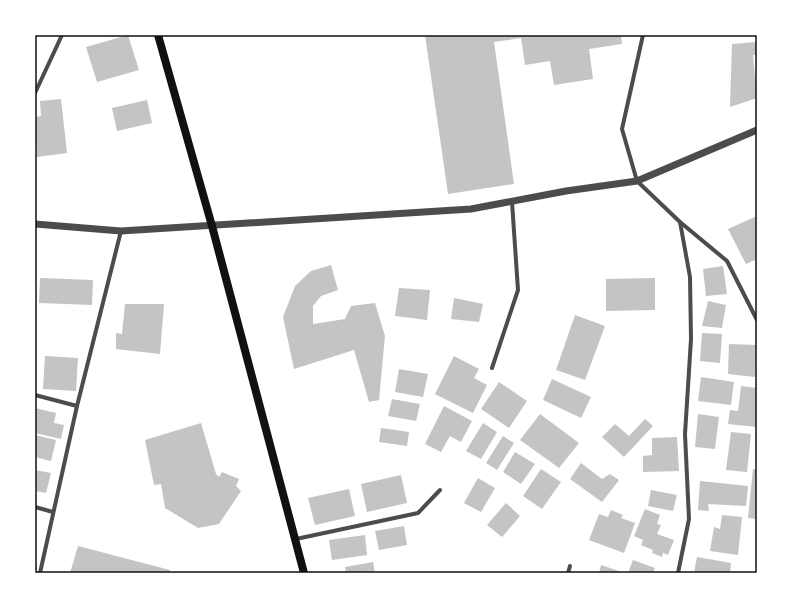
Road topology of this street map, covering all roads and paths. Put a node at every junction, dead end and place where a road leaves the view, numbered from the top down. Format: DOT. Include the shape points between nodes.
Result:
graph roads {
  1 [pos="62,35"];
  2 [pos="158,35"];
  3 [pos="643,35"];
  4 [pos="35,93"];
  5 [pos="757,130"];
  6 [pos="637,181"];
  7 [pos="512,202"];
  8 [pos="680,222"];
  9 [pos="35,224"];
  10 [pos="212,226"];
  11 [pos="121,231"];
  12 [pos="757,320"];
  13 [pos="492,368"];
  14 [pos="35,395"];
  15 [pos="77,406"];
  16 [pos="440,490"];
  17 [pos="35,507"];
  18 [pos="53,512"];
  19 [pos="296,539"];
  20 [pos="570,566"];
  21 [pos="40,573"];
  22 [pos="304,573"];
  23 [pos="568,573"];
  24 [pos="678,573"];
  1 -- 4 [label="street"];
  2 -- 10 [label="main road"];
  3 -- 6 [label="street" via="622,129"];
  5 -- 6 [label="street"];
  6 -- 7 [label="street"];
  6 -- 8 [label="street"];
  7 -- 10 [label="street" via="471,209"];
  7 -- 13 [label="street" via="518,290"];
  8 -- 12 [label="street" via="727,261"];
  8 -- 24 [label="street" via="690,277 685,434 689,519"];
  9 -- 11 [label="street"];
  10 -- 11 [label="street"];
  10 -- 19 [label="main road"];
  11 -- 15 [label="street"];
  14 -- 15 [label="street"];
  15 -- 18 [label="street"];
  16 -- 19 [label="street" via="418,513"];
  17 -- 18 [label="street"];
  18 -- 21 [label="street"];
  19 -- 22 [label="main road"];
  20 -- 23 [label="street"];
}
